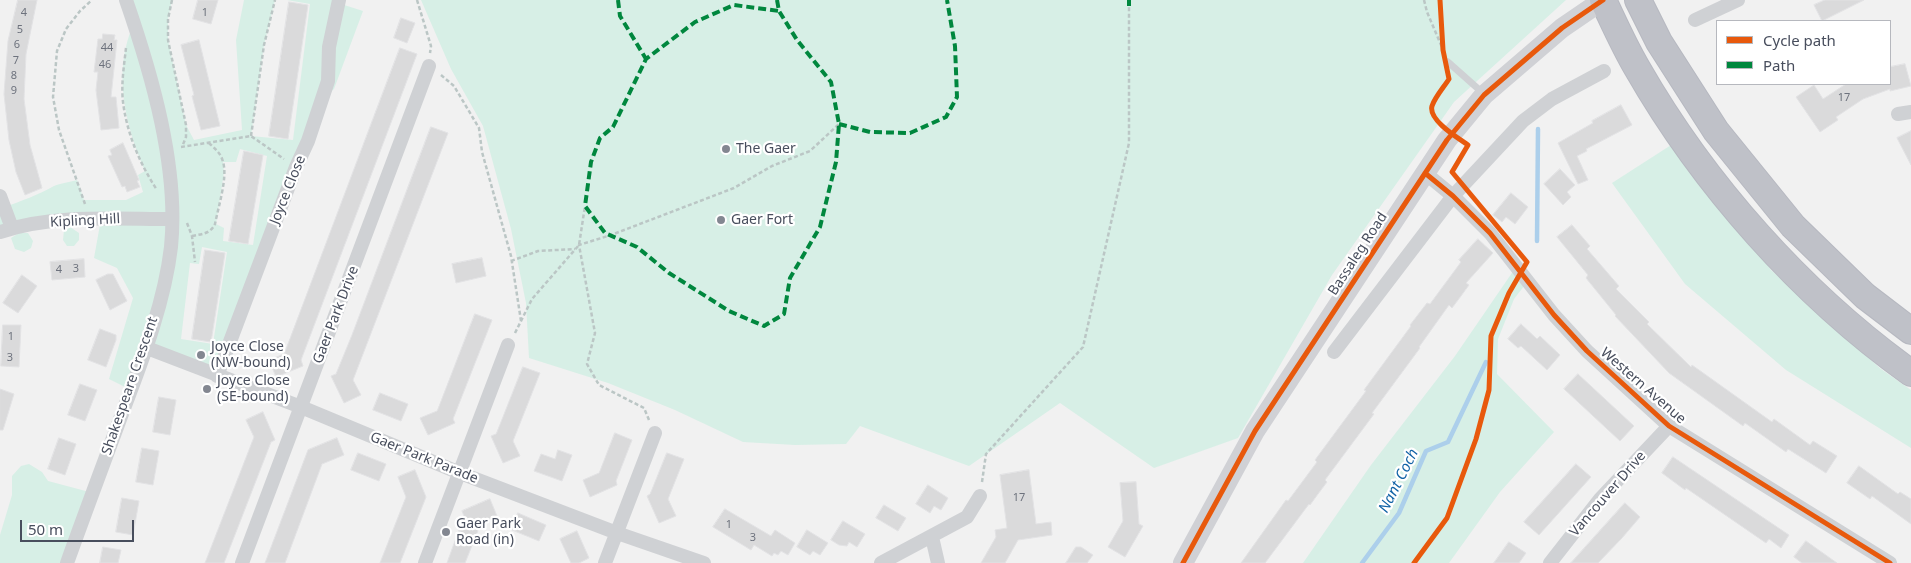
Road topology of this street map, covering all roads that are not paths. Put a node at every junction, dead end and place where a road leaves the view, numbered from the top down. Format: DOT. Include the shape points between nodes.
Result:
graph roads {
  1 [pos="126,0"];
  2 [pos="339,0"];
  3 [pos="1603,0"];
  4 [pos="1638,0"];
  5 [pos="1738,0"];
  6 [pos="1696,20"];
  7 [pos="1446,61"];
  8 [pos="429,66"];
  9 [pos="1604,71"];
  10 [pos="1484,95"];
  11 [pos="1425,173"];
  12 [pos="0,196"];
  13 [pos="1453,196"];
  14 [pos="171,212"];
  15 [pos="6,230"];
  16 [pos="1911,331"];
  17 [pos="508,345"];
  18 [pos="147,348"];
  19 [pos="1334,352"];
  20 [pos="1911,373"];
  21 [pos="217,376"];
  22 [pos="301,407"];
  23 [pos="1668,426"];
  24 [pos="655,433"];
  25 [pos="460,473"];
  26 [pos="980,496"];
  27 [pos="617,533"];
  28 [pos="932,537"];
  29 [pos="67,563"];
  30 [pos="242,563"];
  31 [pos="425,563"];
  32 [pos="605,563"];
  33 [pos="704,563"];
  34 [pos="881,563"];
  35 [pos="938,563"];
  36 [pos="1183,563"];
  37 [pos="1550,563"];
  38 [pos="1889,563"];
  1 -- 14 [label="street, Shakespeare Crescent" via="156,99 166,150"];
  2 -- 21 [label="street, Joyce Close" via="329,47 328,81"];
  3 -- 10 [label="street, Bassaleg Road" via="1562,28"];
  3 -- 20 [label="highway" via="1636,67 1719,189 1825,303"];
  4 -- 16 [label="highway" via="1659,42 1716,131 1793,226 1865,296"];
  5 -- 6 [label="street"];
  7 -- 10 [label="lane"];
  8 -- 22 [label="street, Gaer Park Drive"];
  9 -- 13 [label="street" via="1552,99 1523,121"];
  10 -- 11 [label="street, Bassaleg Road"];
  11 -- 13 [label="street, Western Avenue"];
  11 -- 36 [label="street, Bassaleg Road" via="1255,431"];
  12 -- 15 [label="street"];
  13 -- 19 [label="street"];
  13 -- 23 [label="street, Western Avenue" via="1490,233 1587,352"];
  14 -- 15 [label="street, Kipling Hill" via="52,222"];
  14 -- 18 [label="street, Shakespeare Crescent" via="171,248"];
  17 -- 25 [label="street"];
  18 -- 21 [label="street, Gaer Park Parade"];
  18 -- 29 [label="street, Shakespeare Crescent"];
  21 -- 22 [label="street, Gaer Park Parade"];
  22 -- 25 [label="street, Gaer Park Parade"];
  22 -- 30 [label="street, Gaer Park Drive"];
  23 -- 37 [label="street, Vancouver Drive" via="1600,499"];
  23 -- 38 [label="street, Western Avenue"];
  24 -- 27 [label="street"];
  25 -- 27 [label="street, Gaer Park Parade"];
  25 -- 31 [label="street"];
  26 -- 28 [label="street" via="967,517"];
  27 -- 32 [label="street"];
  27 -- 33 [label="street, Gaer Park Parade"];
  28 -- 34 [label="street"];
  28 -- 35 [label="street"];
}
